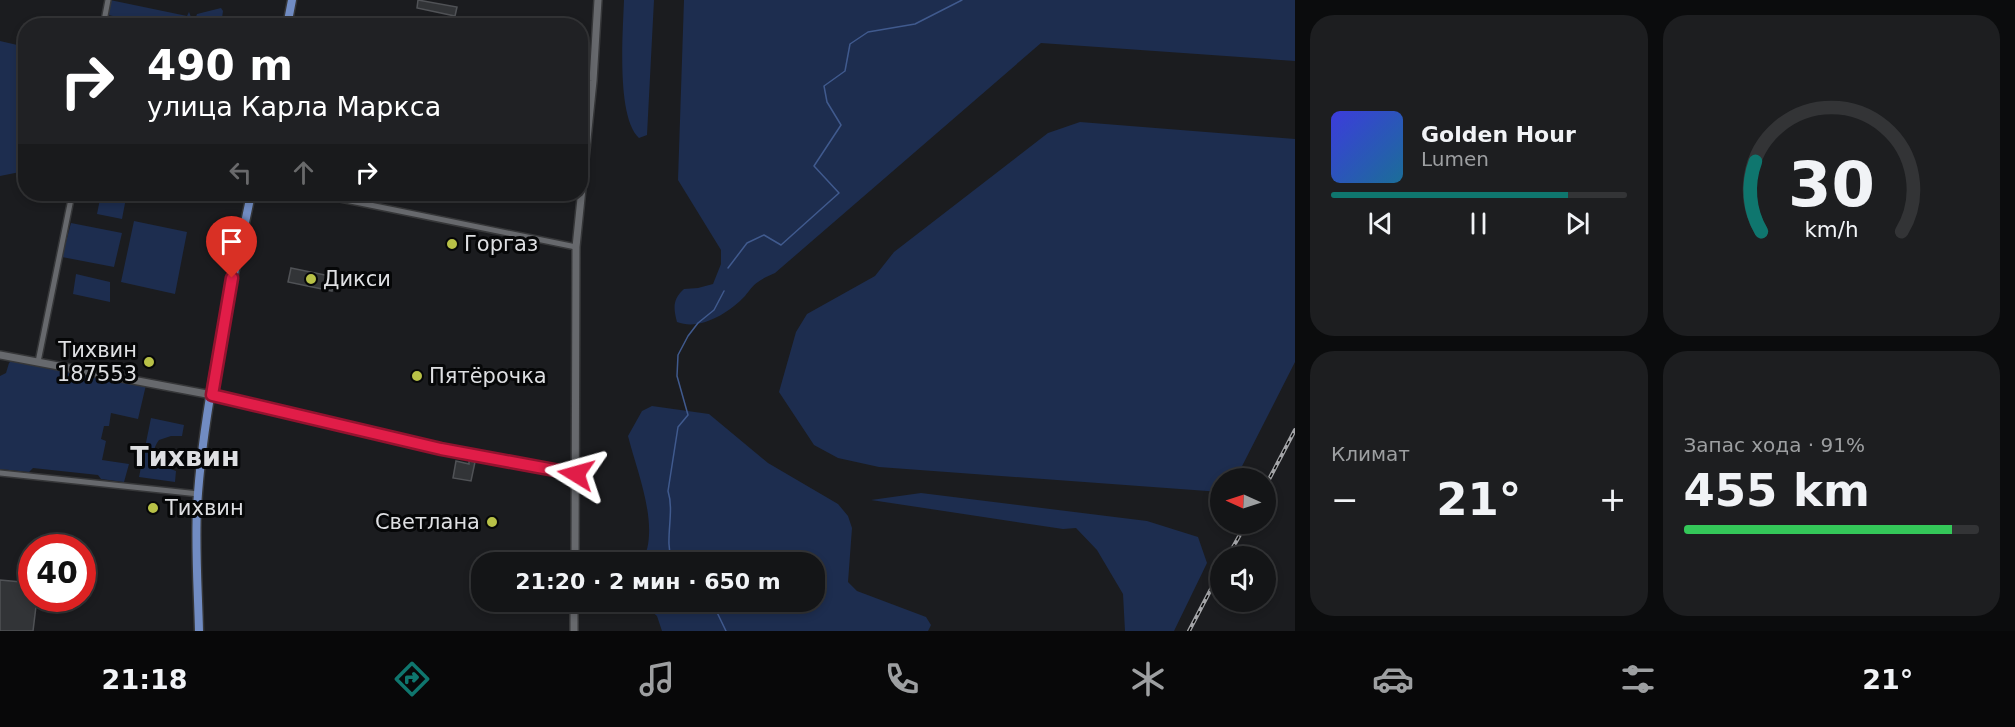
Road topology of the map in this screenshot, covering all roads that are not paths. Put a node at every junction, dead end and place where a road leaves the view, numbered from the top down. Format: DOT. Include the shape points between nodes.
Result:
graph roads {
  1 [pos="108,0"];
  2 [pos="292,0"];
  3 [pos="598,0"];
  4 [pos="105,18"];
  5 [pos="288,18"];
  6 [pos="588,130"];
  7 [pos="71,201"];
  8 [pos="250,201"];
  9 [pos="350,201"];
  10 [pos="581,201"];
  11 [pos="576,247"];
  12 [pos="0,355"];
  13 [pos="38,362"];
  14 [pos="212,395"];
  15 [pos="0,473"];
  16 [pos="576,474"];
  17 [pos="198,494"];
  18 [pos="575,552"];
  19 [pos="574,612"];
  20 [pos="200,631"];
  21 [pos="574,631"];
  1 -- 4 [label="street"];
  2 -- 5 [label="main road"];
  3 -- 6 [label="street"];
  7 -- 13 [label="street"];
  8 -- 14 [label="main road"];
  9 -- 11 [label="street"];
  10 -- 11 [label="street"];
  11 -- 16 [label="street"];
  12 -- 13 [label="street"];
  13 -- 14 [label="street"];
  14 -- 16 [label="street" via="437,448"];
  14 -- 17 [label="main road"];
  15 -- 17 [label="street"];
  16 -- 18 [label="street"];
  17 -- 20 [label="main road"];
  19 -- 21 [label="street"];
}
